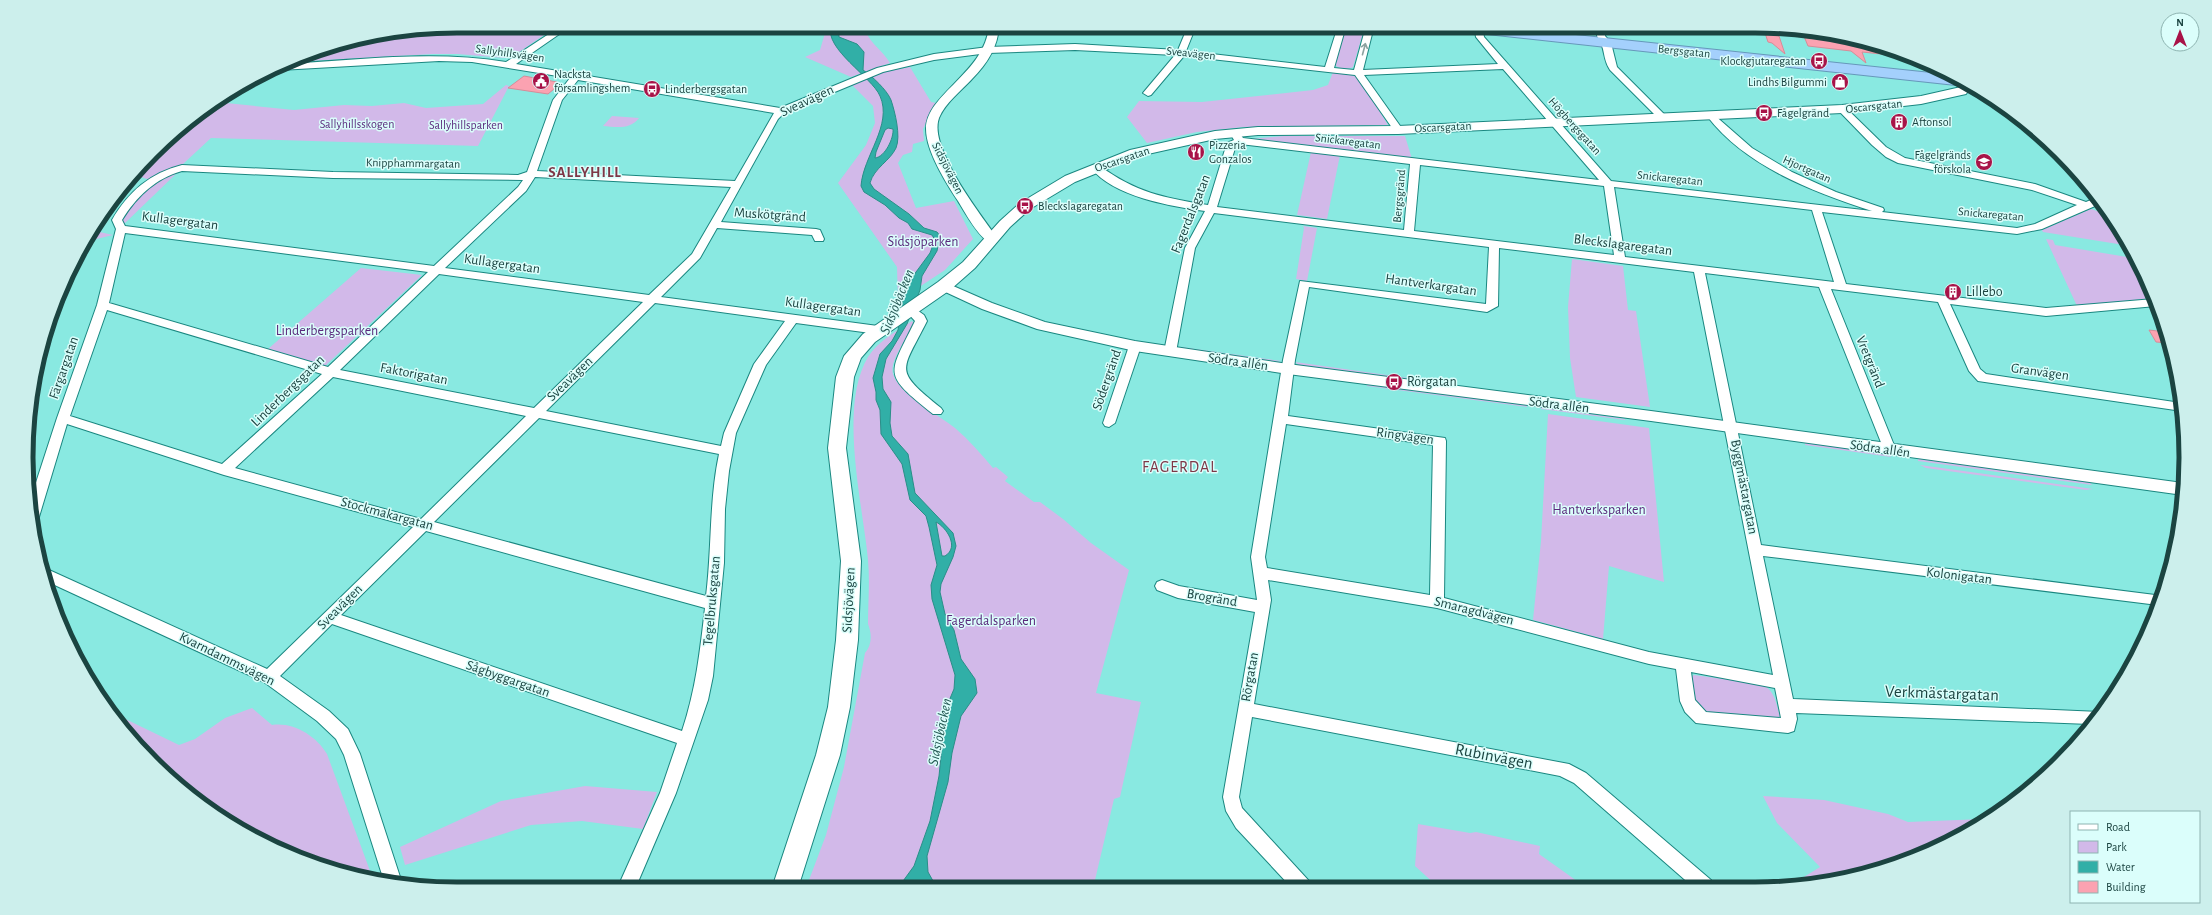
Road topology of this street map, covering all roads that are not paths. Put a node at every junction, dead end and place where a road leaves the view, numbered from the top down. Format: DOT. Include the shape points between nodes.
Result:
graph roads {
  1 [pos="556,33"];
  2 [pos="992,33"];
  3 [pos="1189,33"];
  4 [pos="1340,33"];
  5 [pos="1368,33"];
  6 [pos="1480,33"];
  7 [pos="1562,33"];
  8 [pos="1604,36"];
  9 [pos="988,50"];
  10 [pos="1181,52"];
  11 [pos="509,64"];
  12 [pos="292,66"];
  13 [pos="1504,66"];
  14 [pos="1329,69"];
  15 [pos="1358,73"];
  16 [pos="577,76"];
  17 [pos="1951,84"];
  18 [pos="1148,93"];
  19 [pos="1842,109"];
  20 [pos="781,111"];
  21 [pos="1712,116"];
  22 [pos="1663,118"];
  23 [pos="1554,122"];
  24 [pos="1398,130"];
  25 [pos="1237,137"];
  26 [pos="1415,162"];
  27 [pos="1096,168"];
  28 [pos="532,174"];
  29 [pos="738,184"];
  30 [pos="1609,185"];
  31 [pos="2093,202"];
  32 [pos="2084,205"];
  33 [pos="1816,208"];
  34 [pos="1211,209"];
  35 [pos="1907,219"];
  36 [pos="715,225"];
  37 [pos="121,229"];
  38 [pos="1409,232"];
  39 [pos="819,239"];
  40 [pos="992,239"];
  41 [pos="1494,244"];
  42 [pos="1620,259"];
  43 [pos="1699,269"];
  44 [pos="435,270"];
  45 [pos="1304,283"];
  46 [pos="1823,284"];
  47 [pos="1841,286"];
  48 [pos="938,290"];
  49 [pos="652,299"];
  50 [pos="1944,300"];
  51 [pos="2150,303"];
  52 [pos="103,305"];
  53 [pos="913,312"];
  54 [pos="793,318"];
  55 [pos="884,326"];
  56 [pos="1135,346"];
  57 [pos="1170,352"];
  58 [pos="1288,369"];
  59 [pos="330,372"];
  60 [pos="2175,406"];
  61 [pos="937,410"];
  62 [pos="536,413"];
  63 [pos="63,418"];
  64 [pos="1281,419"];
  65 [pos="1109,422"];
  66 [pos="1732,428"];
  67 [pos="1890,450"];
  68 [pos="725,451"];
  69 [pos="224,470"];
  70 [pos="2178,488"];
  71 [pos="36,504"];
  72 [pos="423,524"];
  73 [pos="1756,550"];
  74 [pos="1261,573"];
  75 [pos="50,577"];
  76 [pos="1162,586"];
  77 [pos="2154,599"];
  78 [pos="1437,602"];
  79 [pos="713,604"];
  80 [pos="1262,607"];
  81 [pos="330,617"];
  82 [pos="1683,666"];
  83 [pos="269,677"];
  84 [pos="1781,683"];
  85 [pos="1786,705"];
  86 [pos="1245,709"];
  87 [pos="2090,717"];
  88 [pos="687,739"];
  89 [pos="391,876"];
  90 [pos="629,882"];
  91 [pos="787,882"];
  92 [pos="1298,882"];
  93 [pos="1700,882"];
  1 -- 11 [label="street"];
  2 -- 9 [label="street, Sidsjövägen"];
  3 -- 10 [label="street"];
  4 -- 14 [label="street"];
  15 -- 5 [label="street, one-way"];
  6 -- 13 [label="street, Högbergsgatan" via="1480,37"];
  7 -- 8 [label="highway, Bergsgatan"];
  8 -- 17 [label="highway, Bergsgatan" via="1924,74 1930,82"];
  8 -- 22 [label="street" via="1613,68"];
  9 -- 10 [label="street, Sveavägen" via="1082,47"];
  9 -- 20 [label="street, Sveavägen" via="934,57 878,71"];
  9 -- 40 [label="street, Sidsjövägen" via="980,64 940,109 933,119 931,128 932,138 944,164 973,217"];
  10 -- 14 [label="street, Sveavägen"];
  10 -- 18 [label="street"];
  11 -- 12 [label="street, Sallyhillsvägen" via="439,58"];
  11 -- 16 [label="street, Sallyhillsvägen"];
  13 -- 15 [label="street, Sveavägen"];
  13 -- 23 [label="street, Högbergsgatan"];
  14 -- 15 [label="street, Sveavägen"];
  15 -- 24 [label="street"];
  16 -- 20 [label="street, Sallyhillsvägen"];
  16 -- 28 [label="street, Linderbergsgatan" via="568,83 558,98"];
  17 -- 19 [label="main road, Oscarsgatan" via="1921,100"];
  19 -- 21 [label="main road, Oscarsgatan"];
  19 -- 32 [label="street" via="1885,152 1896,158 2046,189"];
  20 -- 29 [label="street, Sveavägen" via="774,118"];
  21 -- 22 [label="main road, Oscarsgatan"];
  21 -- 35 [label="street, Hjortgatan" via="1749,152 1775,169 1810,186"];
  22 -- 23 [label="main road, Oscarsgatan"];
  23 -- 24 [label="main road, Oscarsgatan"];
  23 -- 30 [label="street, Högbergsgatan"];
  24 -- 25 [label="main road, Oscarsgatan" via="1289,130"];
  25 -- 26 [label="street, Snickaregatan"];
  25 -- 27 [label="main road, Oscarsgatan" via="1161,146"];
  25 -- 34 [label="street, Fagerdalsgatan" via="1232,143"];
  26 -- 30 [label="street, Snickaregatan"];
  26 -- 38 [label="street, Bergsgränd"];
  27 -- 34 [label="street, Bleckslagaregatan" via="1117,184 1133,190 1175,203"];
  27 -- 40 [label="main road, Oscarsgatan" via="1070,179 1025,206"];
  28 -- 29 [label="street, Knipphammargatan"];
  28 -- 37 [label="street, Knipphammargatan" via="518,178 333,175 182,168 157,178 133,198 117,220"];
  28 -- 44 [label="street, Linderbergsgatan" via="522,189"];
  29 -- 36 [label="street, Sveavägen"];
  30 -- 33 [label="street, Snickaregatan"];
  30 -- 42 [label="street"];
  31 -- 32 [label="street, Snickaregatan"];
  32 -- 35 [label="street, Snickaregatan" via="2031,230 2016,231"];
  33 -- 35 [label="street, Snickaregatan"];
  33 -- 47 [label="street"];
  34 -- 38 [label="street, Bleckslagaregatan"];
  34 -- 57 [label="street, Fagerdalsgatan" via="1190,248"];
  36 -- 39 [label="street, Muskötgränd" via="816,232"];
  36 -- 49 [label="street, Sveavägen" via="696,256"];
  37 -- 44 [label="street, Kullagergatan"];
  37 -- 52 [label="street, Färgargatan"];
  38 -- 41 [label="street, Bleckslagaregatan"];
  40 -- 48 [label="main road" via="969,265"];
  41 -- 42 [label="street, Bleckslagaregatan"];
  41 -- 45 [label="street, Hantverkargatan" via="1492,306 1487,308"];
  42 -- 43 [label="street, Bleckslagaregatan"];
  43 -- 46 [label="street, Bleckslagaregatan"];
  43 -- 66 [label="street, Byggmästargatan"];
  44 -- 49 [label="street, Kullagergatan"];
  44 -- 59 [label="street, Linderbergsgatan"];
  45 -- 58 [label="street, Rörgatan"];
  46 -- 47 [label="street, Bleckslagaregatan"];
  46 -- 67 [label="street, Vretgränd"];
  47 -- 50 [label="street, Bleckslagaregatan"];
  48 -- 53 [label="main road, Sidsjövägen"];
  48 -- 56 [label="street, Södra allén" via="1042,326"];
  49 -- 54 [label="street, Kullagergatan"];
  49 -- 62 [label="street, Sveavägen"];
  50 -- 51 [label="street, Bleckslagaregatan" via="2046,312"];
  50 -- 60 [label="street, Granvägen" via="1975,371 1982,378"];
  52 -- 59 [label="street, Faktorigatan"];
  52 -- 63 [label="street, Färgargatan"];
  53 -- 55 [label="main road, Sidsjövägen"];
  53 -- 61 [label="street" via="921,321 902,356 898,370 900,378"];
  54 -- 55 [label="street, Kullagergatan"];
  54 -- 68 [label="street, Tegelbruksgatan" via="768,349 752,379"];
  55 -- 91 [label="main road, Sidsjövägen" via="853,356 841,395 837,448 851,561 846,647 839,707 828,755"];
  56 -- 57 [label="street, Södra allén"];
  56 -- 65 [label="street, Södergränd"];
  57 -- 58 [label="street, Södra allén"];
  58 -- 64 [label="street, Rörgatan"];
  58 -- 66 [label="street, Södra allén"];
  59 -- 62 [label="street, Faktorigatan"];
  59 -- 69 [label="street, Linderbergsgatan"];
  62 -- 68 [label="street, Faktorigatan"];
  62 -- 72 [label="street, Sveavägen"];
  63 -- 69 [label="street, Stockmakargatan"];
  63 -- 71 [label="street, Färgargatan"];
  64 -- 74 [label="street, Rörgatan" via="1258,556"];
  64 -- 78 [label="street, Ringvägen" via="1440,441"];
  66 -- 67 [label="street, Södra allén"];
  66 -- 73 [label="street, Byggmästargatan"];
  67 -- 70 [label="street, Södra allén"];
  68 -- 79 [label="street, Tegelbruksgatan" via="718,509"];
  69 -- 72 [label="street, Stockmakargatan"];
  72 -- 79 [label="street, Stockmakargatan"];
  72 -- 81 [label="street, Sveavägen"];
  73 -- 77 [label="street, Kolonigatan"];
  73 -- 84 [label="street, Byggmästargatan"];
  74 -- 78 [label="street, Smaragdvägen"];
  74 -- 80 [label="street, Rörgatan" via="1264,600"];
  75 -- 83 [label="street, Kvarndammsvägen"];
  76 -- 80 [label="street, Brogränd" via="1178,592"];
  78 -- 82 [label="street, Smaragdvägen"];
  79 -- 88 [label="street, Tegelbruksgatan" via="705,676"];
  80 -- 86 [label="street, Rörgatan"];
  81 -- 83 [label="street, Sveavägen"];
  81 -- 88 [label="street, Sågbyggargatan"];
  82 -- 84 [label="street, Smaragdvägen"];
  82 -- 85 [label="street" via="1687,701 1692,711 1702,718 1788,726"];
  83 -- 89 [label="street, Kvarndammsvägen" via="323,716 342,734 352,754"];
  84 -- 85 [label="street, Byggmästargatan"];
  85 -- 87 [label="street, Verkmästargatan"];
  86 -- 92 [label="street, Rörgatan" via="1232,797 1234,811"];
  86 -- 93 [label="street, Rubinvägen" via="1563,769 1580,778"];
  88 -- 90 [label="street, Tegelbruksgatan" via="668,793"];
}
